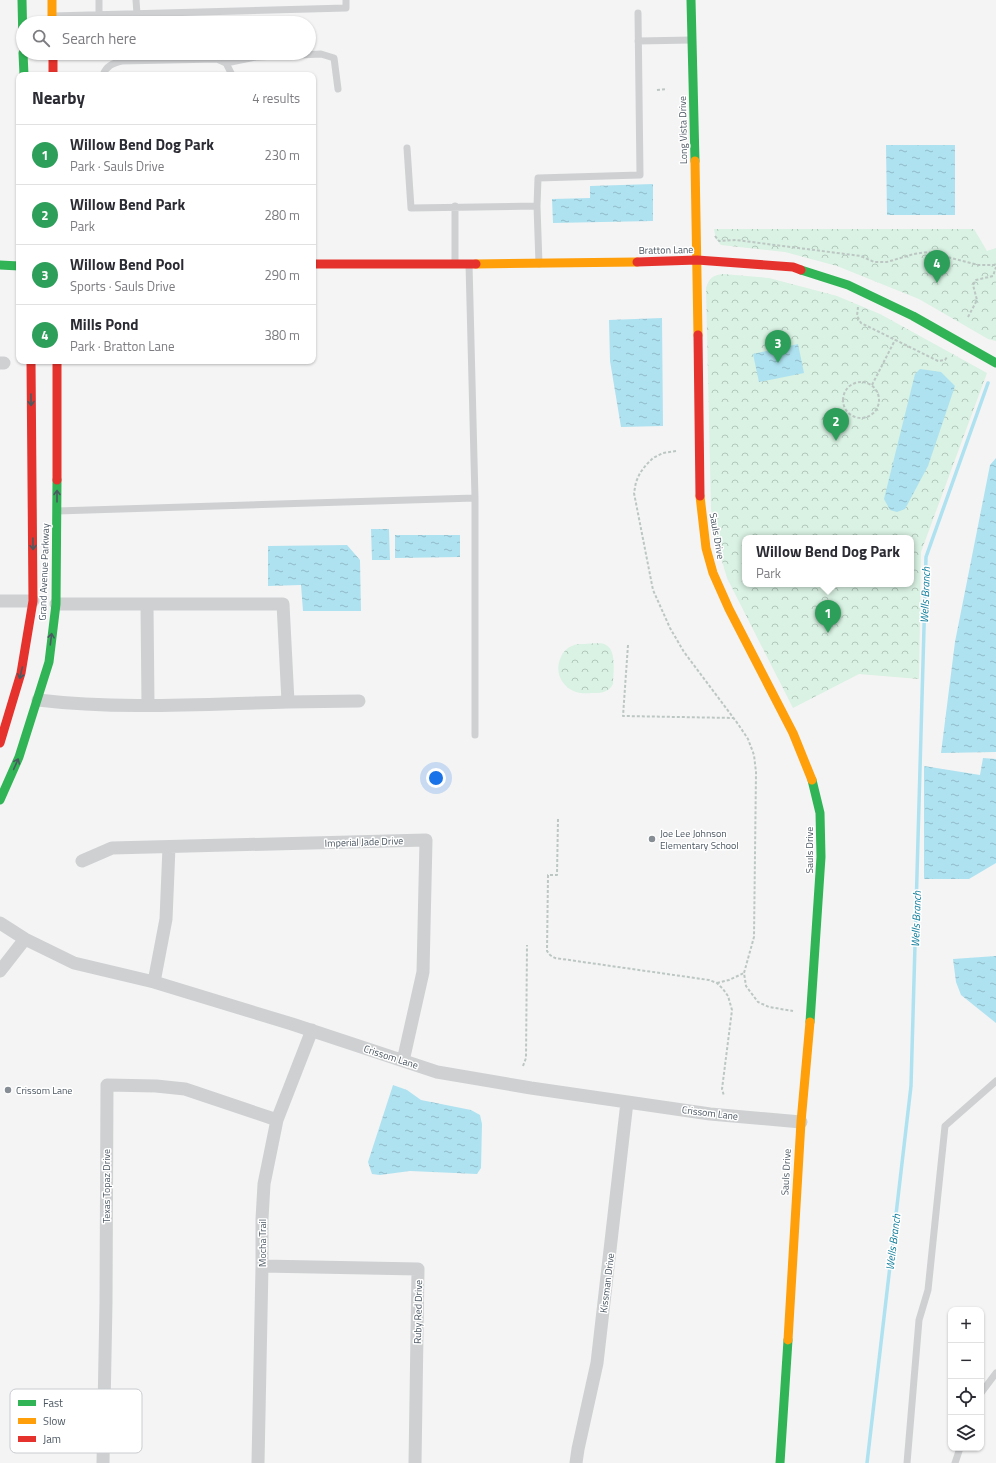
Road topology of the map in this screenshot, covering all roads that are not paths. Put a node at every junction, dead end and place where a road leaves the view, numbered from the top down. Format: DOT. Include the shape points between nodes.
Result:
graph roads {
  1 [pos="22,0"];
  2 [pos="52,0"];
  3 [pos="99,0"];
  4 [pos="136,0"];
  5 [pos="346,0"];
  6 [pos="691,0"];
  7 [pos="638,13"];
  8 [pos="136,14"];
  9 [pos="99,15"];
  10 [pos="22,16"];
  11 [pos="52,16"];
  12 [pos="90,16"];
  13 [pos="692,40"];
  14 [pos="638,41"];
  15 [pos="316,54"];
  16 [pos="23,60"];
  17 [pos="53,60"];
  18 [pos="170,60"];
  19 [pos="219,60"];
  20 [pos="241,60"];
  21 [pos="226,63"];
  22 [pos="24,72"];
  23 [pos="53,72"];
  24 [pos="104,72"];
  25 [pos="230,72"];
  26 [pos="338,89"];
  27 [pos="407,148"];
  28 [pos="455,206"];
  29 [pos="537,206"];
  30 [pos="697,260"];
  31 [pos="316,264"];
  32 [pos="455,264"];
  33 [pos="469,264"];
  34 [pos="539,264"];
  35 [pos="0,265"];
  36 [pos="16,266"];
  37 [pos="996,363"];
  38 [pos="31,364"];
  39 [pos="57,364"];
  40 [pos="475,498"];
  41 [pos="56,511"];
  42 [pos="0,601"];
  43 [pos="44,603"];
  44 [pos="147,605"];
  45 [pos="38,700"];
  46 [pos="359,701"];
  47 [pos="288,702"];
  48 [pos="148,706"];
  49 [pos="475,735"];
  50 [pos="0,743"];
  51 [pos="0,800"];
  52 [pos="169,847"];
  53 [pos="82,861"];
  54 [pos="0,923"];
  55 [pos="25,939"];
  56 [pos="0,971"];
  57 [pos="154,982"];
  58 [pos="312,1030"];
  59 [pos="403,1061"];
  60 [pos="996,1081"];
  61 [pos="627,1102"];
  62 [pos="277,1120"];
  63 [pos="801,1122"];
  64 [pos="262,1266"];
  65 [pos="996,1373"];
  66 [pos="104,1389"];
  67 [pos="984,1389"];
  68 [pos="959,1451"];
  69 [pos="103,1453"];
  70 [pos="103,1463"];
  71 [pos="258,1463"];
  72 [pos="415,1463"];
  73 [pos="576,1463"];
  74 [pos="780,1463"];
  75 [pos="907,1463"];
  76 [pos="955,1463"];
  1 -- 10 [label="street"];
  2 -- 11 [label="street"];
  3 -- 9 [label="lane"];
  4 -- 8 [label="lane"];
  5 -- 8 [label="lane" via="346,8"];
  6 -- 13 [label="street, Long Vista Drive"];
  7 -- 14 [label="lane"];
  8 -- 9 [label="lane"];
  9 -- 12 [label="lane"];
  13 -- 14 [label="lane"];
  13 -- 30 [label="street, Long Vista Drive"];
  14 -- 29 [label="lane" via="640,175 538,178"];
  15 -- 26 [label="lane" via="334,58"];
  16 -- 22 [label="street"];
  17 -- 23 [label="street"];
  18 -- 24 [label="lane" via="122,61 111,64"];
  19 -- 21 [label="lane"];
  20 -- 21 [label="lane"];
  21 -- 25 [label="lane"];
  27 -- 28 [label="lane" via="411,208"];
  28 -- 29 [label="lane"];
  28 -- 32 [label="lane"];
  29 -- 34 [label="lane"];
  30 -- 34 [label="street, Bratton Lane"];
  30 -- 37 [label="street, Bratton Lane" via="793,267 841,283 913,316"];
  30 -- 63 [label="street, Sauls Drive" via="699,490 706,548 713,574 729,609 793,733 810,773 820,813 822,857"];
  31 -- 32 [label="street, Bratton Lane"];
  32 -- 33 [label="street, Bratton Lane"];
  33 -- 34 [label="street, Bratton Lane"];
  33 -- 40 [label="lane"];
  35 -- 36 [label="street"];
  38 -- 43 [label="street, Grand Avenue Parkway, one-way"];
  41 -- 39 [label="street, Grand Avenue Parkway, one-way"];
  40 -- 41 [label="lane"];
  40 -- 49 [label="lane"];
  41 -- 43 [label="street, Grand Avenue Parkway"];
  42 -- 43 [label="street"];
  43 -- 44 [label="street"];
  45 -- 43 [label="street, Grand Avenue Parkway, one-way" via="49,662"];
  43 -- 50 [label="street, Grand Avenue Parkway, one-way"];
  44 -- 47 [label="street" via="283,604"];
  44 -- 48 [label="street"];
  45 -- 48 [label="street"];
  51 -- 45 [label="street, Grand Avenue Parkway, one-way" via="19,757"];
  46 -- 47 [label="street"];
  47 -- 48 [label="street"];
  52 -- 53 [label="street, Imperial Jade Drive" via="112,848"];
  52 -- 57 [label="street" via="166,919"];
  52 -- 59 [label="street, Imperial Jade Drive" via="426,840 423,972"];
  54 -- 55 [label="street, Crissom Lane"];
  55 -- 56 [label="street"];
  55 -- 57 [label="street, Crissom Lane" via="74,963"];
  57 -- 58 [label="street, Crissom Lane"];
  58 -- 59 [label="street, Crissom Lane"];
  58 -- 62 [label="street, Mocha Trail"];
  59 -- 61 [label="street, Crissom Lane" via="437,1072"];
  60 -- 75 [label="lane" via="946,1126 928,1290 919,1320"];
  61 -- 63 [label="street, Crissom Lane" via="710,1114"];
  61 -- 73 [label="street, Kissman Drive" via="597,1363"];
  62 -- 64 [label="street, Mocha Trail" via="264,1184"];
  62 -- 66 [label="street, Texas Topaz Drive" via="184,1089 107,1085"];
  63 -- 74 [label="street, Sauls Drive"];
  64 -- 71 [label="street, Mocha Trail"];
  64 -- 72 [label="street, Ruby Red Drive" via="418,1269"];
  65 -- 67 [label="lane"];
  68 -- 76 [label="lane"];
  69 -- 70 [label="street, Texas Topaz Drive"];
}
